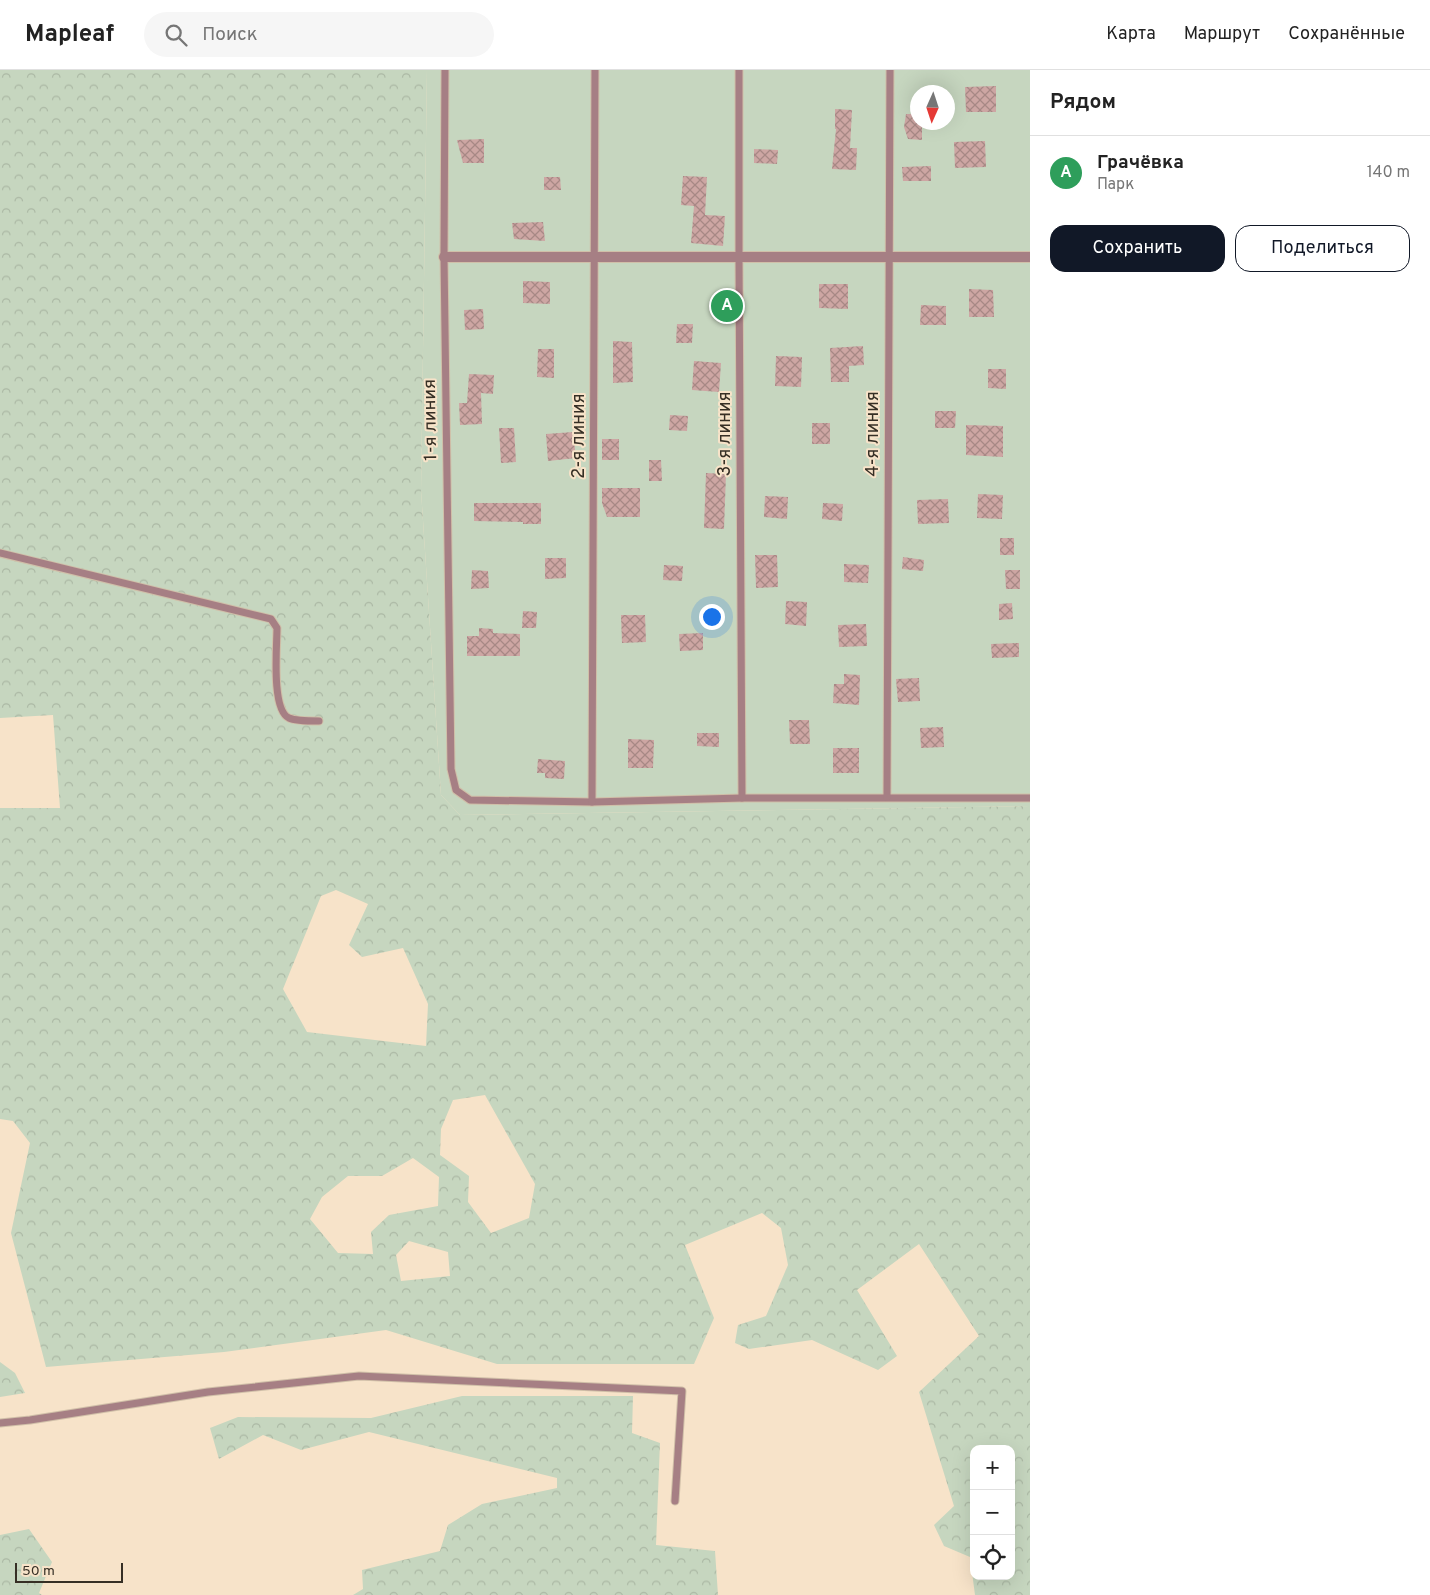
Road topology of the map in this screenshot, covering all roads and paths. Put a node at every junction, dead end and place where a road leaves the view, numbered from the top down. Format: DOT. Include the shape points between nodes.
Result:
graph roads {
  1 [pos="445,70"];
  2 [pos="595,70"];
  3 [pos="740,70"];
  4 [pos="890,70"];
  5 [pos="594,256"];
  6 [pos="888,256"];
  7 [pos="444,257"];
  8 [pos="739,257"];
  9 [pos="1030,257"];
  10 [pos="0,553"];
  11 [pos="320,722"];
  12 [pos="887,797"];
  13 [pos="742,798"];
  14 [pos="1030,798"];
  15 [pos="592,802"];
  16 [pos="0,1423"];
  17 [pos="675,1501"];
  1 -- 7 [label="lane, 1-я линия"];
  2 -- 5 [label="lane, 2-я линия"];
  3 -- 8 [label="lane, 3-я линия"];
  4 -- 6 [label="lane, 4-я линия"];
  5 -- 7 [label="street"];
  5 -- 8 [label="street"];
  5 -- 15 [label="lane, 2-я линия"];
  6 -- 8 [label="street"];
  6 -- 9 [label="street"];
  6 -- 12 [label="lane, 4-я линия"];
  7 -- 15 [label="lane, 1-я линия" via="451,769 456,790 470,800"];
  8 -- 13 [label="lane, 3-я линия"];
  10 -- 11 [label="lane" via="271,620 277,628 277,698 281,711 288,718"];
  12 -- 13 [label="lane, 1-я линия"];
  12 -- 14 [label="lane, 1-я линия"];
  13 -- 15 [label="lane, 1-я линия"];
  16 -- 17 [label="lane" via="208,1392 359,1376 682,1391"];
}
